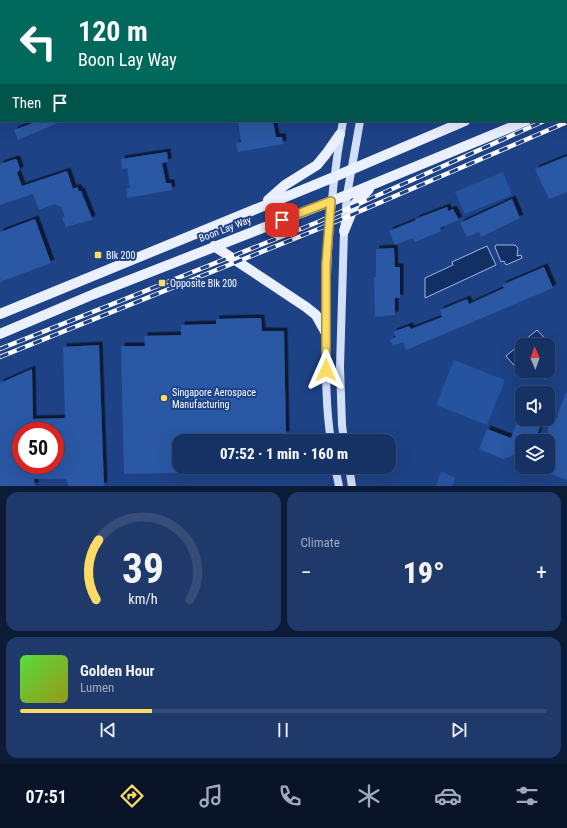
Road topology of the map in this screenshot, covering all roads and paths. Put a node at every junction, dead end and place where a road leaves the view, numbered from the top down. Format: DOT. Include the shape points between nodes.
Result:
graph roads {
  1 [pos="343,122"];
  2 [pos="360,122"];
  3 [pos="463,122"];
  4 [pos="524,122"];
  5 [pos="340,134"];
  6 [pos="351,170"];
  7 [pos="334,177"];
  8 [pos="378,182"];
  9 [pos="347,195"];
  10 [pos="331,201"];
  11 [pos="262,205"];
  12 [pos="344,231"];
  13 [pos="214,246"];
  14 [pos="0,314"];
  15 [pos="326,333"];
  16 [pos="0,334"];
  17 [pos="331,434"];
  18 [pos="343,434"];
  19 [pos="337,474"];
  20 [pos="350,474"];
  21 [pos="339,486"];
  22 [pos="352,486"];
  1 -- 5 [label="main road"];
  2 -- 6 [label="main road"];
  3 -- 6 [label="main road, Boon Lay Way"];
  4 -- 8 [label="main road, Boon Lay Way"];
  5 -- 7 [label="main road"];
  5 -- 11 [label="main road" via="317,164"];
  6 -- 7 [label="main road, Boon Lay Way"];
  6 -- 9 [label="main road"];
  7 -- 10 [label="main road"];
  7 -- 11 [label="main road, Boon Lay Way"];
  8 -- 9 [label="main road, Boon Lay Way"];
  8 -- 12 [label="main road" via="355,204"];
  9 -- 10 [label="main road, Boon Lay Way"];
  9 -- 12 [label="main road"];
  10 -- 13 [label="main road, Boon Lay Way"];
  10 -- 15 [label="main road" via="326,264"];
  11 -- 14 [label="main road, Boon Lay Way"];
  12 -- 18 [label="main road" via="340,367"];
  13 -- 15 [label="main road" via="306,307 316,315"];
  13 -- 16 [label="main road, Boon Lay Way"];
  15 -- 17 [label="main road"];
  19 -- 21 [label="main road"];
  20 -- 22 [label="main road"];
}
